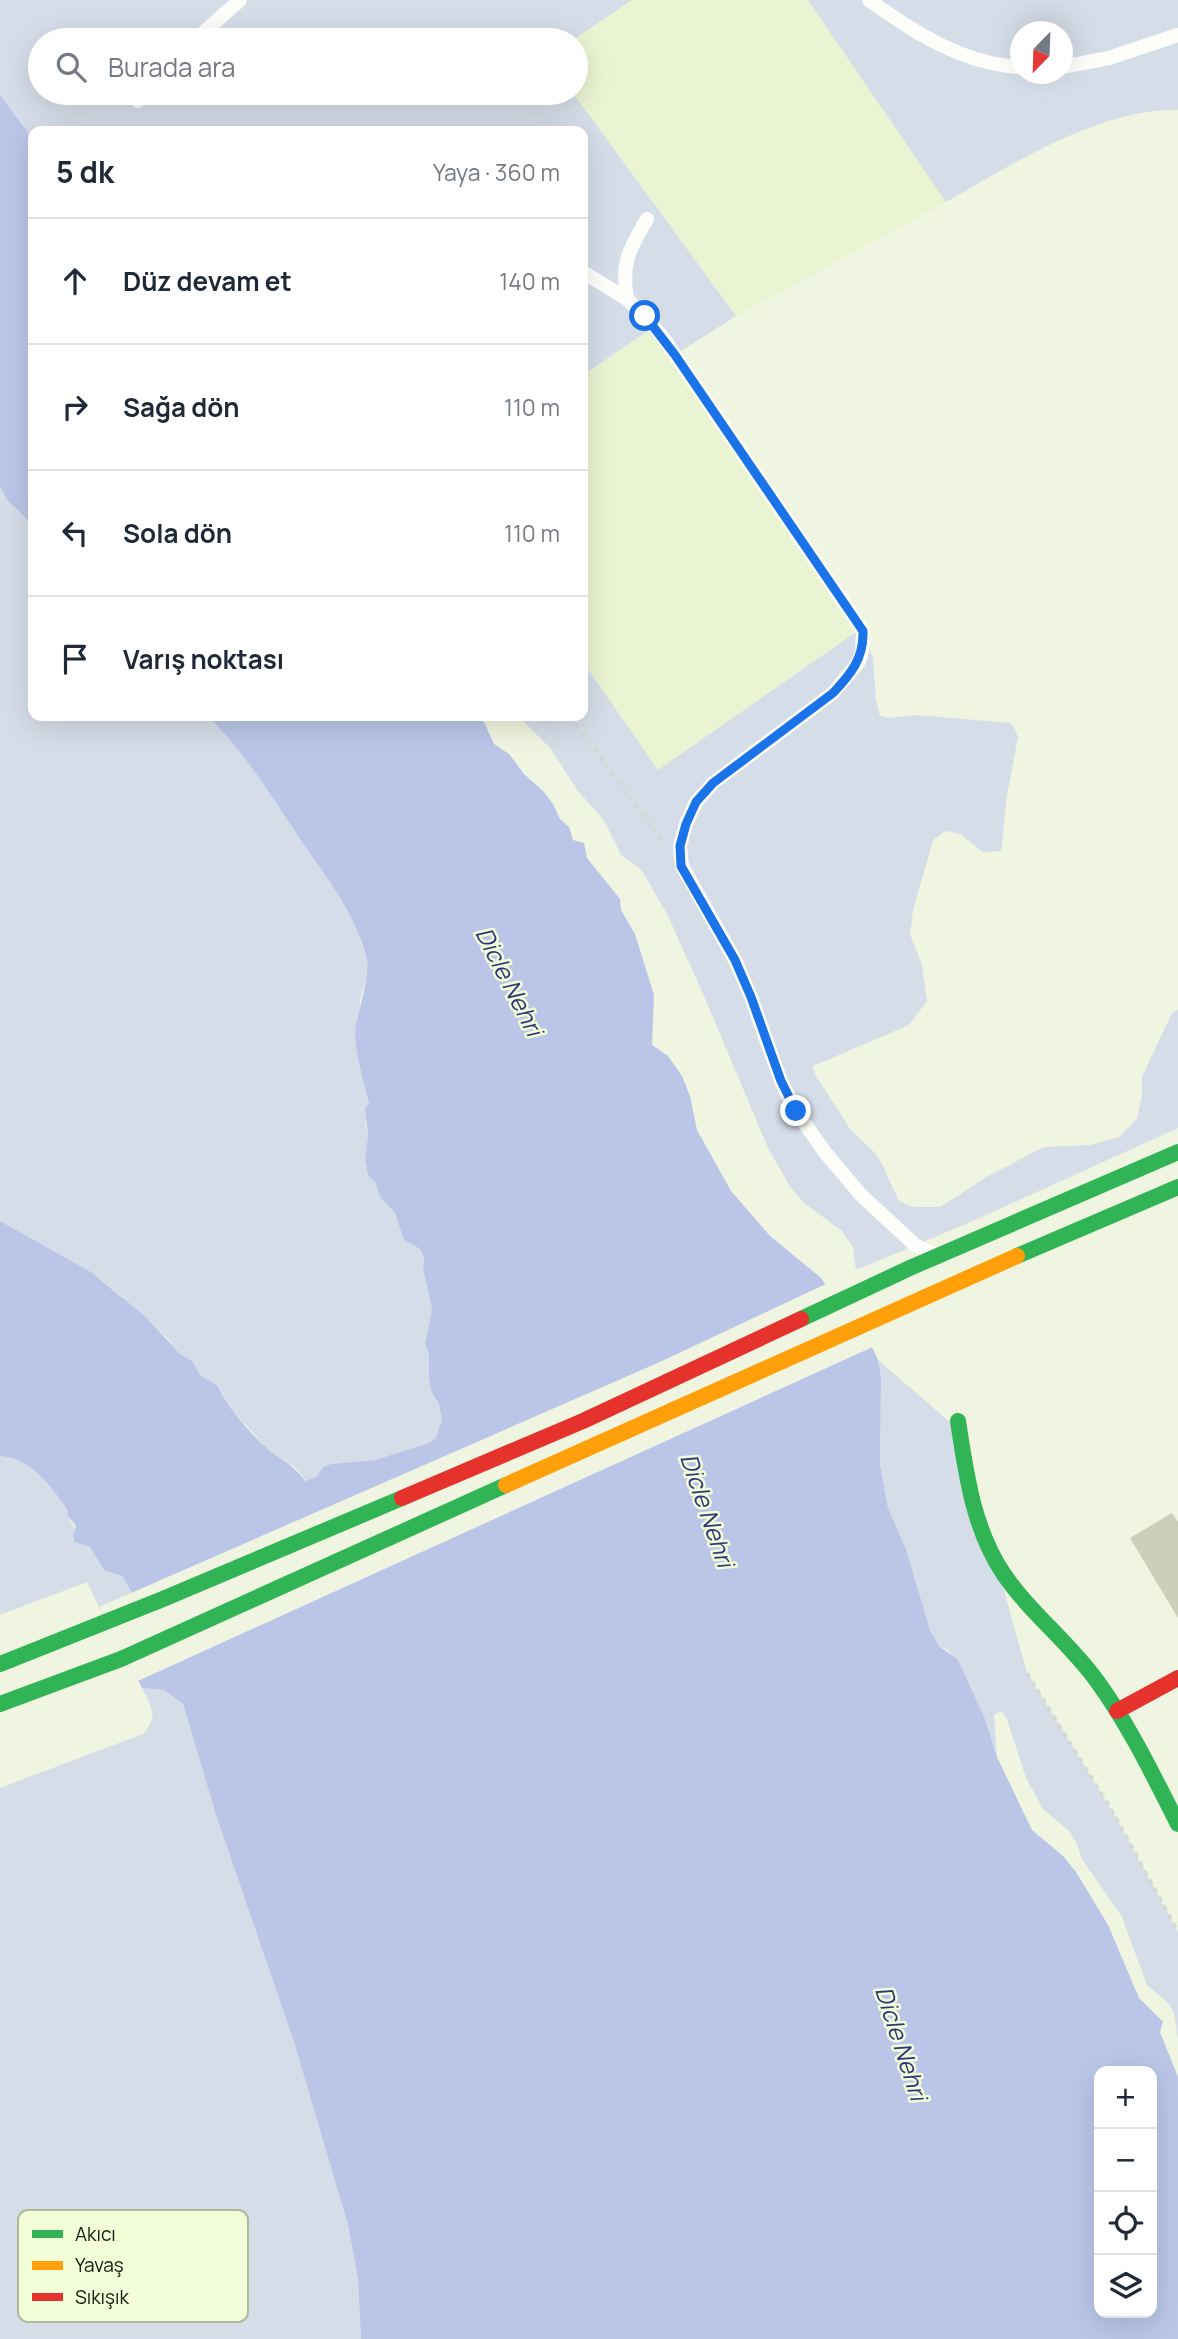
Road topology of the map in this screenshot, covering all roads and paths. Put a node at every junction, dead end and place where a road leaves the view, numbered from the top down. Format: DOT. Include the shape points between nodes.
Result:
graph roads {
  1 [pos="240,0"];
  2 [pos="869,0"];
  3 [pos="208,28"];
  4 [pos="1178,36"];
  5 [pos="1010,65"];
  6 [pos="1073,65"];
  7 [pos="647,219"];
  8 [pos="588,275"];
  9 [pos="627,299"];
  10 [pos="574,721"];
  11 [pos="681,866"];
  12 [pos="1178,1152"];
  13 [pos="1178,1187"];
  14 [pos="937,1256"];
  15 [pos="958,1422"];
  16 [pos="0,1664"];
  17 [pos="1027,1672"];
  18 [pos="1178,1678"];
  19 [pos="0,1704"];
  20 [pos="1117,1711"];
  21 [pos="1178,1824"];
  22 [pos="1178,1932"];
  1 -- 3 [label="street"];
  2 -- 5 [label="street" via="946,48"];
  4 -- 6 [label="street"];
  7 -- 9 [label="street" via="626,261"];
  8 -- 9 [label="street"];
  9 -- 11 [label="street" via="662,336 863,631 858,663 840,685 713,783 696,802 680,846"];
  10 -- 11 [label="path"];
  11 -- 14 [label="street" via="735,960 796,1111 861,1195 915,1245"];
  12 -- 14 [label="main road"];
  13 -- 19 [label="main road" via="929,1294 121,1659"];
  14 -- 16 [label="main road" via="583,1421"];
  15 -- 20 [label="main road" via="976,1518 999,1566 1086,1665"];
  17 -- 22 [label="path" via="1114,1814"];
  18 -- 20 [label="main road"];
  20 -- 21 [label="main road"];
}
